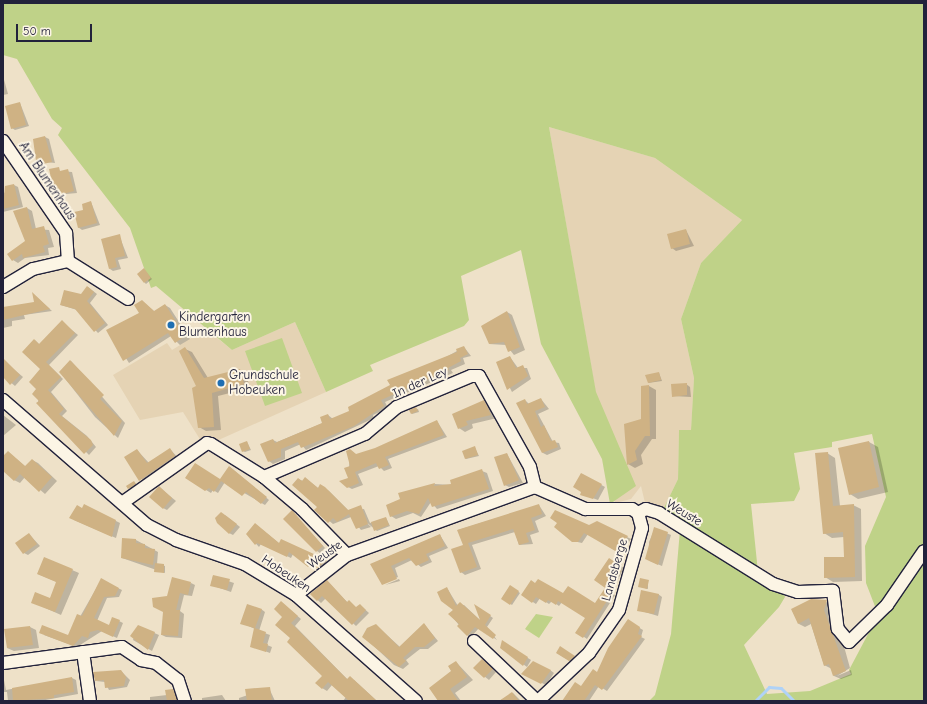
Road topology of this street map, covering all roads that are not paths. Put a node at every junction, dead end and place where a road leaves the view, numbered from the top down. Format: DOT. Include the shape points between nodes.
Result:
graph roads {
  1 [pos="3,141"];
  2 [pos="68,261"];
  3 [pos="3,287"];
  4 [pos="128,299"];
  5 [pos="3,400"];
  6 [pos="264,477"];
  7 [pos="535,487"];
  8 [pos="122,503"];
  9 [pos="638,513"];
  10 [pos="924,551"];
  11 [pos="347,554"];
  12 [pos="296,595"];
  13 [pos="474,641"];
  14 [pos="84,652"];
  15 [pos="3,663"];
  16 [pos="90,701"];
  17 [pos="185,701"];
  18 [pos="416,701"];
  19 [pos="538,701"];
  1 -- 2 [label="street, Am Blumenhaus" via="66,233"];
  2 -- 3 [label="street" via="33,269"];
  2 -- 4 [label="street"];
  5 -- 8 [label="street, Hobeuken"];
  6 -- 7 [label="street, In der Ley" via="365,434 397,407 479,376 530,468"];
  6 -- 8 [label="street" via="207,443"];
  6 -- 11 [label="street" via="302,509"];
  7 -- 9 [label="street, Weuste" via="585,509 632,509"];
  7 -- 11 [label="street, Weuste"];
  8 -- 12 [label="street, Hobeuken" via="162,534 246,564"];
  9 -- 10 [label="street, Weuste" via="646,509 659,513 773,584 798,592 833,591 838,629 849,642 887,605"];
  9 -- 19 [label="street, Landsberge" via="642,528 619,610 589,652"];
  11 -- 12 [label="street, Weuste"];
  12 -- 18 [label="street, Hobeuken"];
  13 -- 19 [label="street, Landsberge"];
  14 -- 15 [label="street"];
  14 -- 16 [label="street"];
  14 -- 17 [label="street" via="122,647 141,660 156,663 181,683"];
}
